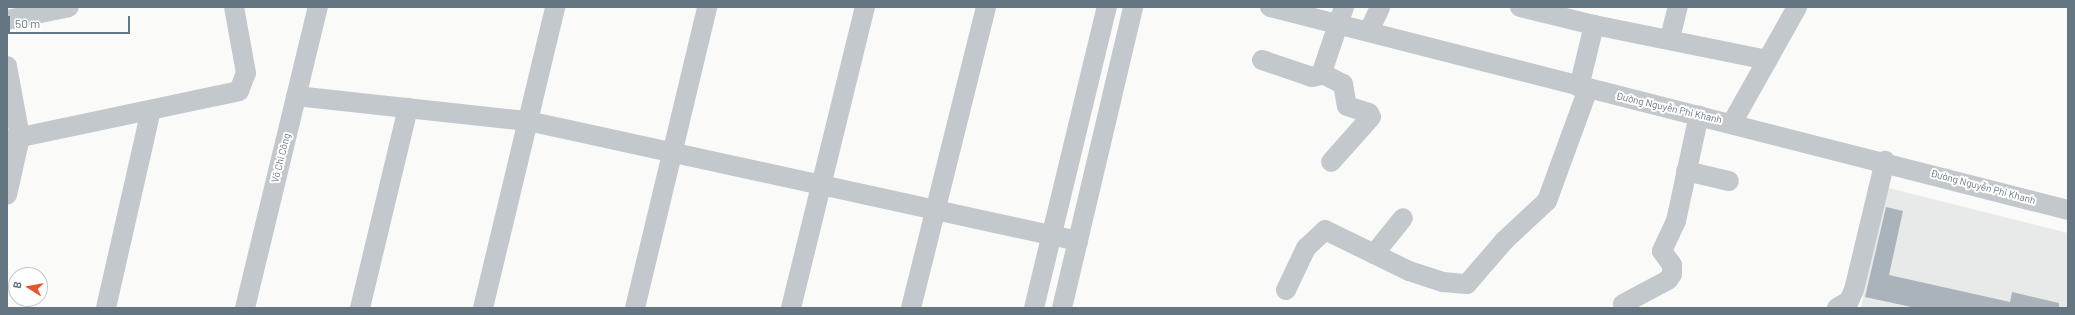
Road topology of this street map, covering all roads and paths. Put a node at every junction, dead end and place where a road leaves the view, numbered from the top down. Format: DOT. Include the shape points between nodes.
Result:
graph roads {
  1 [pos="69,7"];
  2 [pos="234,7"];
  3 [pos="318,7"];
  4 [pos="555,7"];
  5 [pos="707,7"];
  6 [pos="865,7"];
  7 [pos="986,7"];
  8 [pos="1107,7"];
  9 [pos="1133,7"];
  10 [pos="1270,7"];
  11 [pos="1380,7"];
  12 [pos="1520,7"];
  13 [pos="1678,7"];
  14 [pos="1797,7"];
  15 [pos="1341,15"];
  16 [pos="7,20"];
  17 [pos="1594,25"];
  18 [pos="1369,31"];
  19 [pos="1670,38"];
  20 [pos="1262,60"];
  21 [pos="1767,60"];
  22 [pos="7,66"];
  23 [pos="1323,74"];
  24 [pos="1584,88"];
  25 [pos="296,96"];
  26 [pos="408,108"];
  27 [pos="151,110"];
  28 [pos="1698,115"];
  29 [pos="528,120"];
  30 [pos="1732,122"];
  31 [pos="13,139"];
  32 [pos="672,152"];
  33 [pos="1884,161"];
  34 [pos="1331,162"];
  35 [pos="1686,171"];
  36 [pos="1729,181"];
  37 [pos="821,184"];
  38 [pos="7,195"];
  39 [pos="936,208"];
  40 [pos="2068,210"];
  41 [pos="1403,218"];
  42 [pos="1051,233"];
  43 [pos="1078,241"];
  44 [pos="1374,254"];
  45 [pos="1286,290"];
  46 [pos="1623,304"];
  47 [pos="106,308"];
  48 [pos="244,308"];
  49 [pos="360,308"];
  50 [pos="483,308"];
  51 [pos="635,308"];
  52 [pos="791,308"];
  53 [pos="911,308"];
  54 [pos="1034,308"];
  55 [pos="1062,308"];
  56 [pos="1837,308"];
  1 -- 16 [label="street"];
  2 -- 27 [label="street" via="246,72 243,86 233,94"];
  3 -- 25 [label="street, Võ Chí Công"];
  4 -- 29 [label="street"];
  5 -- 32 [label="street"];
  6 -- 37 [label="street"];
  7 -- 39 [label="street"];
  8 -- 42 [label="street"];
  9 -- 43 [label="street"];
  10 -- 15 [label="street, Đường Nguyễn Phi Khanh"];
  11 -- 18 [label="street"];
  12 -- 17 [label="street"];
  13 -- 19 [label="street"];
  14 -- 21 [label="street"];
  15 -- 18 [label="street, Đường Nguyễn Phi Khanh"];
  15 -- 23 [label="street"];
  17 -- 19 [label="street"];
  17 -- 24 [label="street"];
  18 -- 24 [label="street, Đường Nguyễn Phi Khanh"];
  19 -- 21 [label="street"];
  20 -- 23 [label="street" via="1312,77"];
  21 -- 30 [label="street"];
  22 -- 31 [label="street"];
  23 -- 34 [label="street" via="1343,84 1347,106 1369,113 1371,117"];
  24 -- 28 [label="street, Đường Nguyễn Phi Khanh"];
  24 -- 44 [label="street" via="1547,201 1505,240 1471,282 1455,284 1429,278"];
  25 -- 26 [label="street"];
  25 -- 48 [label="street, Võ Chí Công"];
  26 -- 29 [label="street"];
  26 -- 49 [label="street"];
  27 -- 31 [label="street"];
  27 -- 47 [label="street"];
  28 -- 30 [label="street, Đường Nguyễn Phi Khanh"];
  28 -- 35 [label="street"];
  29 -- 32 [label="street"];
  29 -- 50 [label="street"];
  30 -- 33 [label="street, Đường Nguyễn Phi Khanh"];
  31 -- 38 [label="street"];
  32 -- 37 [label="street"];
  32 -- 51 [label="street"];
  33 -- 40 [label="street, Đường Nguyễn Phi Khanh"];
  33 -- 56 [label="street" via="1854,290 1849,301"];
  35 -- 36 [label="street"];
  35 -- 46 [label="street" via="1676,221 1662,251 1672,266 1670,277"];
  37 -- 39 [label="street"];
  37 -- 52 [label="street"];
  39 -- 42 [label="street"];
  39 -- 53 [label="street"];
  41 -- 44 [label="street"];
  42 -- 43 [label="street"];
  42 -- 54 [label="street"];
  43 -- 55 [label="street"];
  44 -- 45 [label="street" via="1330,231 1322,231 1306,248"];
}
